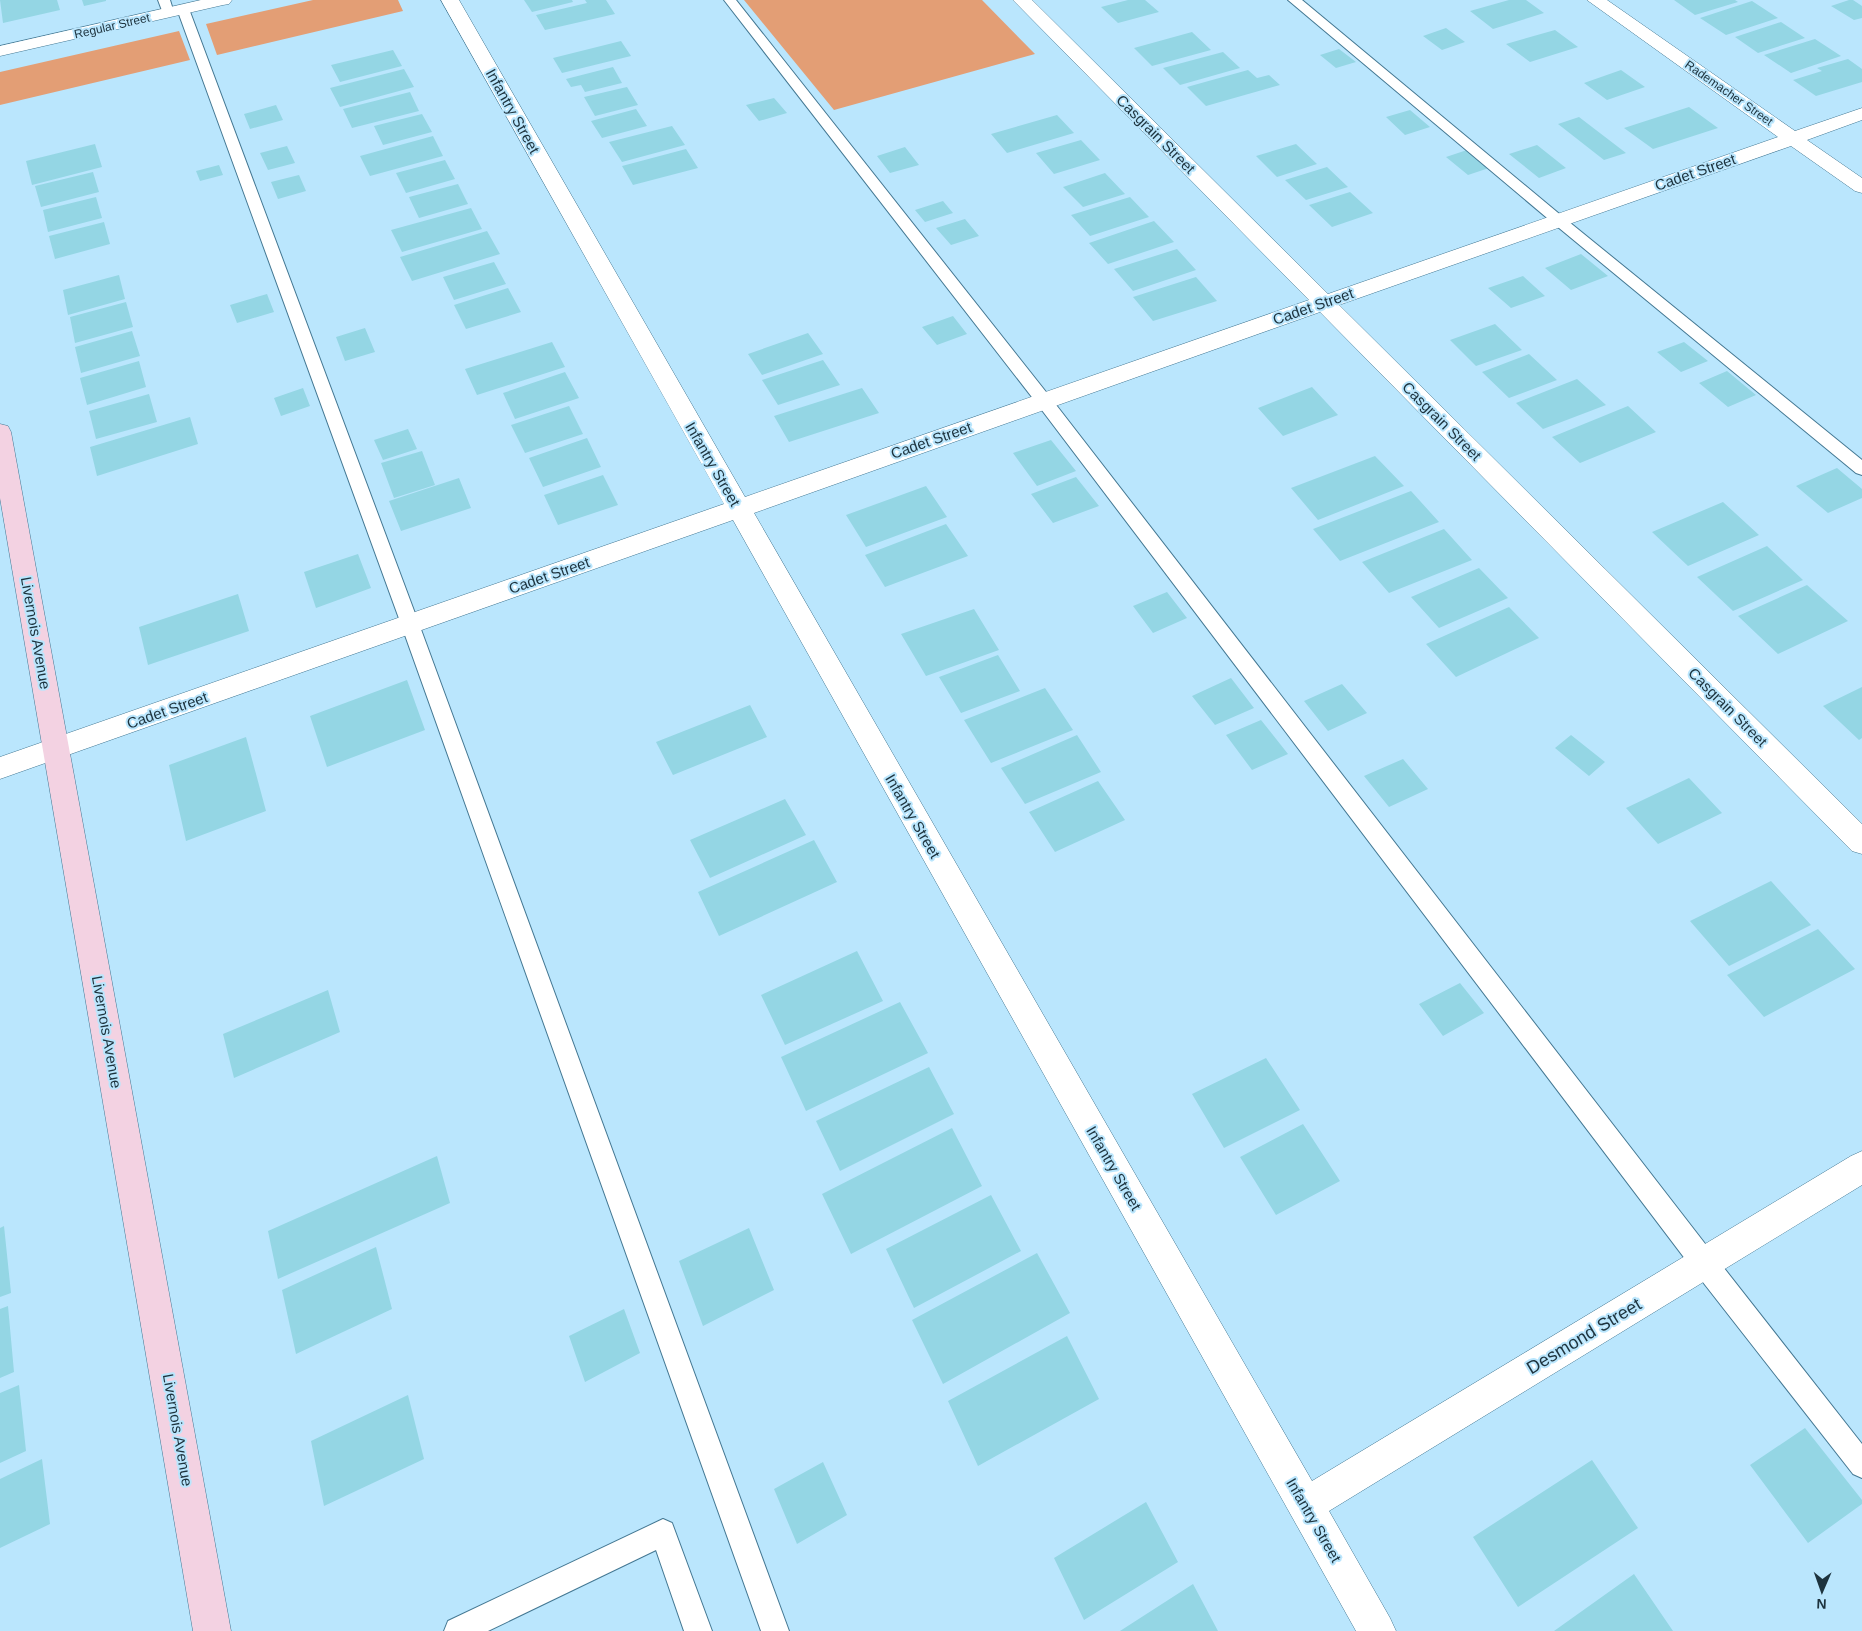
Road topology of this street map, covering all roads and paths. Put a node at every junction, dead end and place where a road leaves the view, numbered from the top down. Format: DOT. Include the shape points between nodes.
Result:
graph roads {
  1 [pos="223,0"];
  2 [pos="450,0"];
  3 [pos="730,0"];
  4 [pos="1022,0"];
  5 [pos="1294,0"];
  6 [pos="1596,0"];
  7 [pos="172,7"];
  8 [pos="0,51"];
  9 [pos="1862,114"];
  10 [pos="1792,138"];
  11 [pos="1862,187"];
  12 [pos="1558,220"];
  13 [pos="1324,302"];
  14 [pos="1044,401"];
  15 [pos="0,432"];
  16 [pos="1862,469"];
  17 [pos="738,508"];
  18 [pos="410,624"];
  19 [pos="56,749"];
  20 [pos="0,768"];
  21 [pos="1862,842"];
  22 [pos="1862,1167"];
  23 [pos="1704,1263"];
  24 [pos="1862,1465"];
  25 [pos="1306,1505"];
  26 [pos="212,1631"];
  27 [pos="458,1631"];
  28 [pos="698,1631"];
  29 [pos="775,1631"];
  30 [pos="1377,1631"];
  1 -- 7 [label="street, Regular Street"];
  2 -- 17 [label="street, Infantry Street"];
  3 -- 14 [label="lane"];
  4 -- 13 [label="street, Casgrain Street"];
  5 -- 12 [label="lane"];
  6 -- 10 [label="street, Rademacher Street"];
  7 -- 8 [label="street, Regular Street"];
  7 -- 18 [label="lane"];
  9 -- 10 [label="street, Cadet Street"];
  10 -- 11 [label="street, Rademacher Street"];
  10 -- 12 [label="street, Cadet Street"];
  12 -- 13 [label="street, Cadet Street"];
  12 -- 16 [label="lane"];
  13 -- 14 [label="street, Cadet Street"];
  13 -- 21 [label="street, Casgrain Street"];
  14 -- 17 [label="street, Cadet Street"];
  14 -- 23 [label="lane"];
  15 -- 19 [label="main road, Livernois Avenue"];
  17 -- 18 [label="street, Cadet Street"];
  17 -- 25 [label="street, Infantry Street"];
  18 -- 19 [label="street, Cadet Street"];
  18 -- 29 [label="lane"];
  19 -- 20 [label="street, Cadet Street"];
  19 -- 26 [label="main road, Livernois Avenue"];
  22 -- 23 [label="street, Desmond Street"];
  23 -- 24 [label="lane"];
  23 -- 25 [label="street, Desmond Street"];
  25 -- 30 [label="street, Infantry Street"];
  27 -- 28 [label="lane" via="663,1532"];
}
